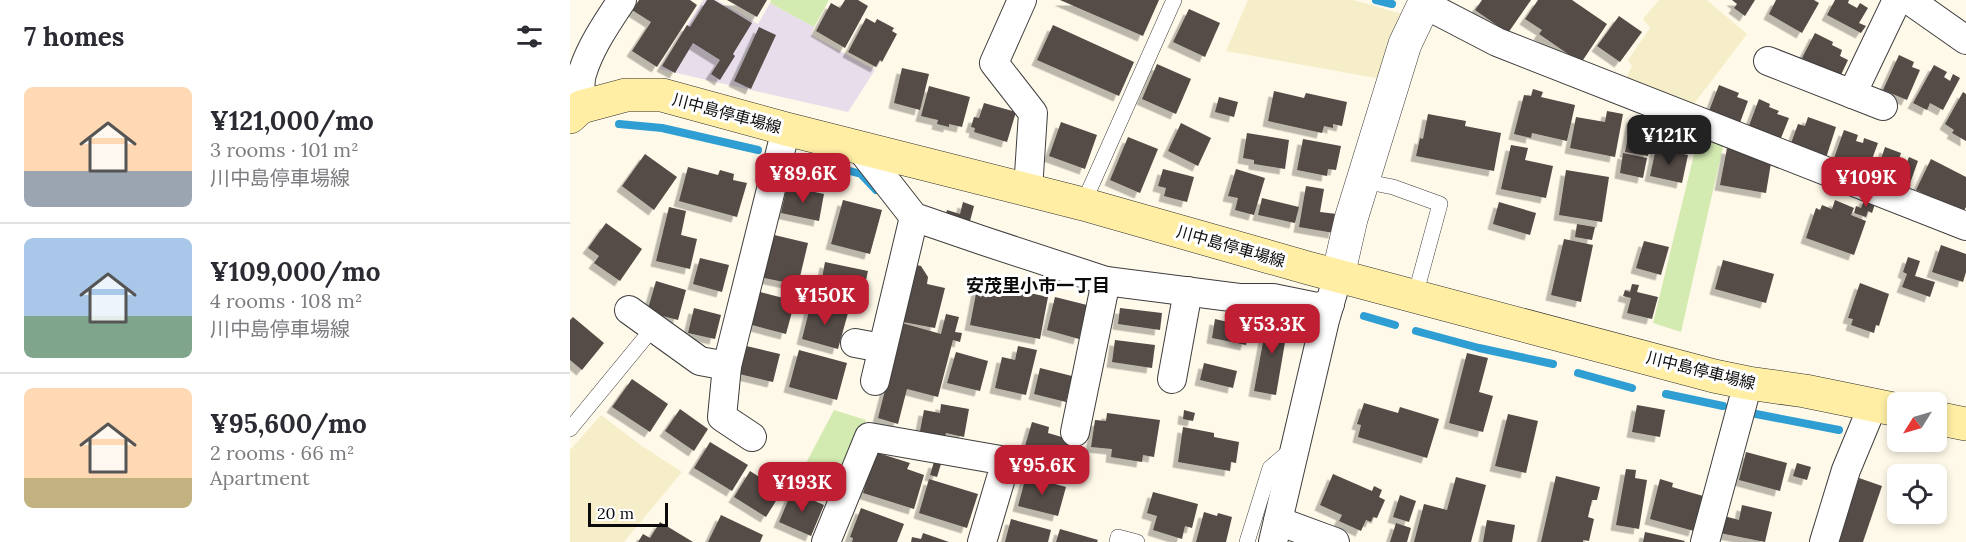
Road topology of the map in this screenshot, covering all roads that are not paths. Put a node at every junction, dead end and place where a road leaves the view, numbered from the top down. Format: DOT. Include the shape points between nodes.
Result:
graph roads {
  1 [pos="1022,0"];
  2 [pos="1174,0"];
  3 [pos="1897,0"];
  4 [pos="1909,0"];
  5 [pos="1420,1"];
  6 [pos="607,7"];
  7 [pos="1966,40"];
  8 [pos="1768,62"];
  9 [pos="1852,94"];
  10 [pos="1883,106"];
  11 [pos="576,112"];
  12 [pos="786,129"];
  13 [pos="860,148"];
  14 [pos="1363,181"];
  15 [pos="1028,190"];
  16 [pos="1083,204"];
  17 [pos="914,217"];
  18 [pos="1966,226"];
  19 [pos="1106,281"];
  20 [pos="1334,290"];
  21 [pos="1188,291"];
  22 [pos="1415,296"];
  23 [pos="629,310"];
  24 [pos="653,328"];
  25 [pos="727,366"];
  26 [pos="1172,379"];
  27 [pos="875,381"];
  28 [pos="1748,383"];
  29 [pos="1886,407"];
  30 [pos="1947,420"];
  31 [pos="1966,424"];
  32 [pos="570,429"];
  33 [pos="1075,432"];
  34 [pos="752,437"];
  35 [pos="1295,447"];
  36 [pos="1275,532"];
  37 [pos="826,542"];
  38 [pos="982,542"];
  39 [pos="1117,542"];
  40 [pos="1137,542"];
  41 [pos="1247,542"];
  42 [pos="1335,542"];
  43 [pos="1705,542"];
  44 [pos="1824,542"];
  1 -- 15 [label="street" via="994,63 1033,113"];
  2 -- 16 [label="lane"];
  3 -- 9 [label="street"];
  4 -- 7 [label="street"];
  5 -- 14 [label="street"];
  5 -- 18 [label="street" via="1497,42"];
  6 -- 11 [label="street" via="581,76"];
  8 -- 9 [label="street"];
  9 -- 10 [label="street"];
  11 -- 12 [label="main road, 川中島停車場線" via="626,95 662,95"];
  12 -- 13 [label="main road, 川中島停車場線"];
  12 -- 25 [label="street"];
  13 -- 15 [label="main road, 川中島停車場線"];
  13 -- 17 [label="street"];
  14 -- 20 [label="street"];
  14 -- 22 [label="lane" via="1440,204"];
  15 -- 16 [label="main road, 川中島停車場線"];
  16 -- 20 [label="main road, 川中島停車場線"];
  17 -- 19 [label="street"];
  17 -- 27 [label="street" via="869,345"];
  19 -- 21 [label="street"];
  19 -- 33 [label="street"];
  20 -- 21 [label="street" via="1317,307 1272,298"];
  20 -- 22 [label="main road, 川中島停車場線"];
  20 -- 35 [label="street"];
  21 -- 26 [label="street"];
  22 -- 28 [label="main road, 川中島停車場線"];
  23 -- 24 [label="street"];
  24 -- 25 [label="street" via="700,361"];
  24 -- 32 [label="lane"];
  25 -- 34 [label="street" via="722,417"];
  28 -- 29 [label="main road, 川中島停車場線"];
  28 -- 43 [label="street"];
  29 -- 44 [label="street" via="1846,470"];
  30 -- 31 [label="main road"];
  35 -- 36 [label="street"];
  35 -- 41 [label="lane" via="1270,468"];
  36 -- 42 [label="street"];
  37 -- 38 [label="street" via="869,437 1006,461"];
  39 -- 40 [label="lane" via="1118,537"];
}
